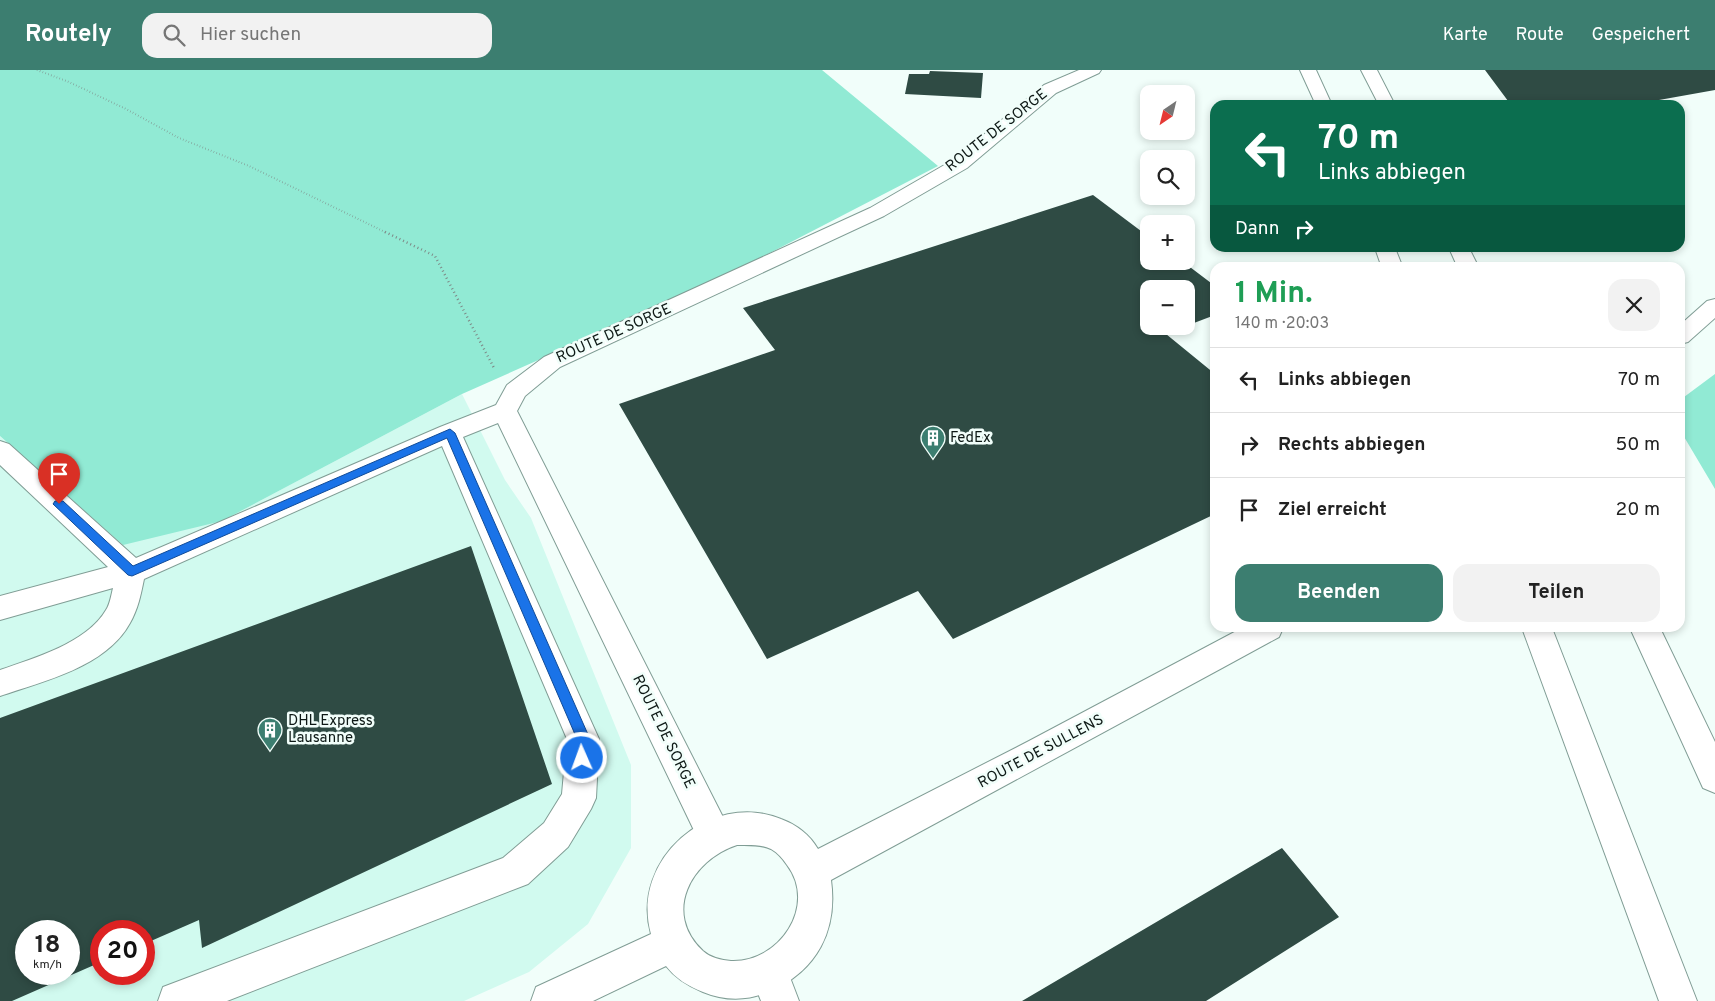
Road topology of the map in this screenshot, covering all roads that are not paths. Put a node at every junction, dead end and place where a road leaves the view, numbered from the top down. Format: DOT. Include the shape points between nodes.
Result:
graph roads {
  1 [pos="1093,70"];
  2 [pos="1308,70"];
  3 [pos="1369,70"];
  4 [pos="1322,100"];
  5 [pos="1384,100"];
  6 [pos="1715,306"];
  7 [pos="1685,333"];
  8 [pos="510,401"];
  9 [pos="450,433"];
  10 [pos="0,450"];
  11 [pos="132,572"];
  12 [pos="0,608"];
  13 [pos="1261,632"];
  14 [pos="1539,632"];
  15 [pos="1647,632"];
  16 [pos="0,683"];
  17 [pos="1715,777"];
  18 [pos="714,835"];
  19 [pos="812,871"];
  20 [pos="673,943"];
  21 [pos="775,987"];
  22 [pos="177,1001"];
  23 [pos="550,1001"];
  24 [pos="1678,1001"];
  1 -- 8 [label="main road, ROUTE DE SORGE" via="1050,89 960,164 877,212 552,362"];
  2 -- 4 [label="main road"];
  3 -- 5 [label="main road"];
  6 -- 7 [label="main road"];
  8 -- 9 [label="main road"];
  8 -- 18 [label="main road, ROUTE DE SORGE"];
  9 -- 11 [label="main road"];
  9 -- 22 [label="main road" via="583,739 579,798 556,835 515,871"];
  10 -- 11 [label="main road"];
  11 -- 12 [label="main road"];
  11 -- 16 [label="main road" via="118,617 98,640 70,658"];
  13 -- 19 [label="main road, ROUTE DE SULLENS"];
  14 -- 24 [label="main road"];
  15 -- 17 [label="main road"];
  18 -- 19 [label="main road" via="737,828 760,829 781,836 799,851"];
  18 -- 20 [label="main road" via="692,850 676,870 667,894 666,920"];
  19 -- 21 [label="main road" via="817,894 815,917 805,940"];
  20 -- 21 [label="main road" via="686,961 703,974"];
  20 -- 23 [label="main road"];
}
